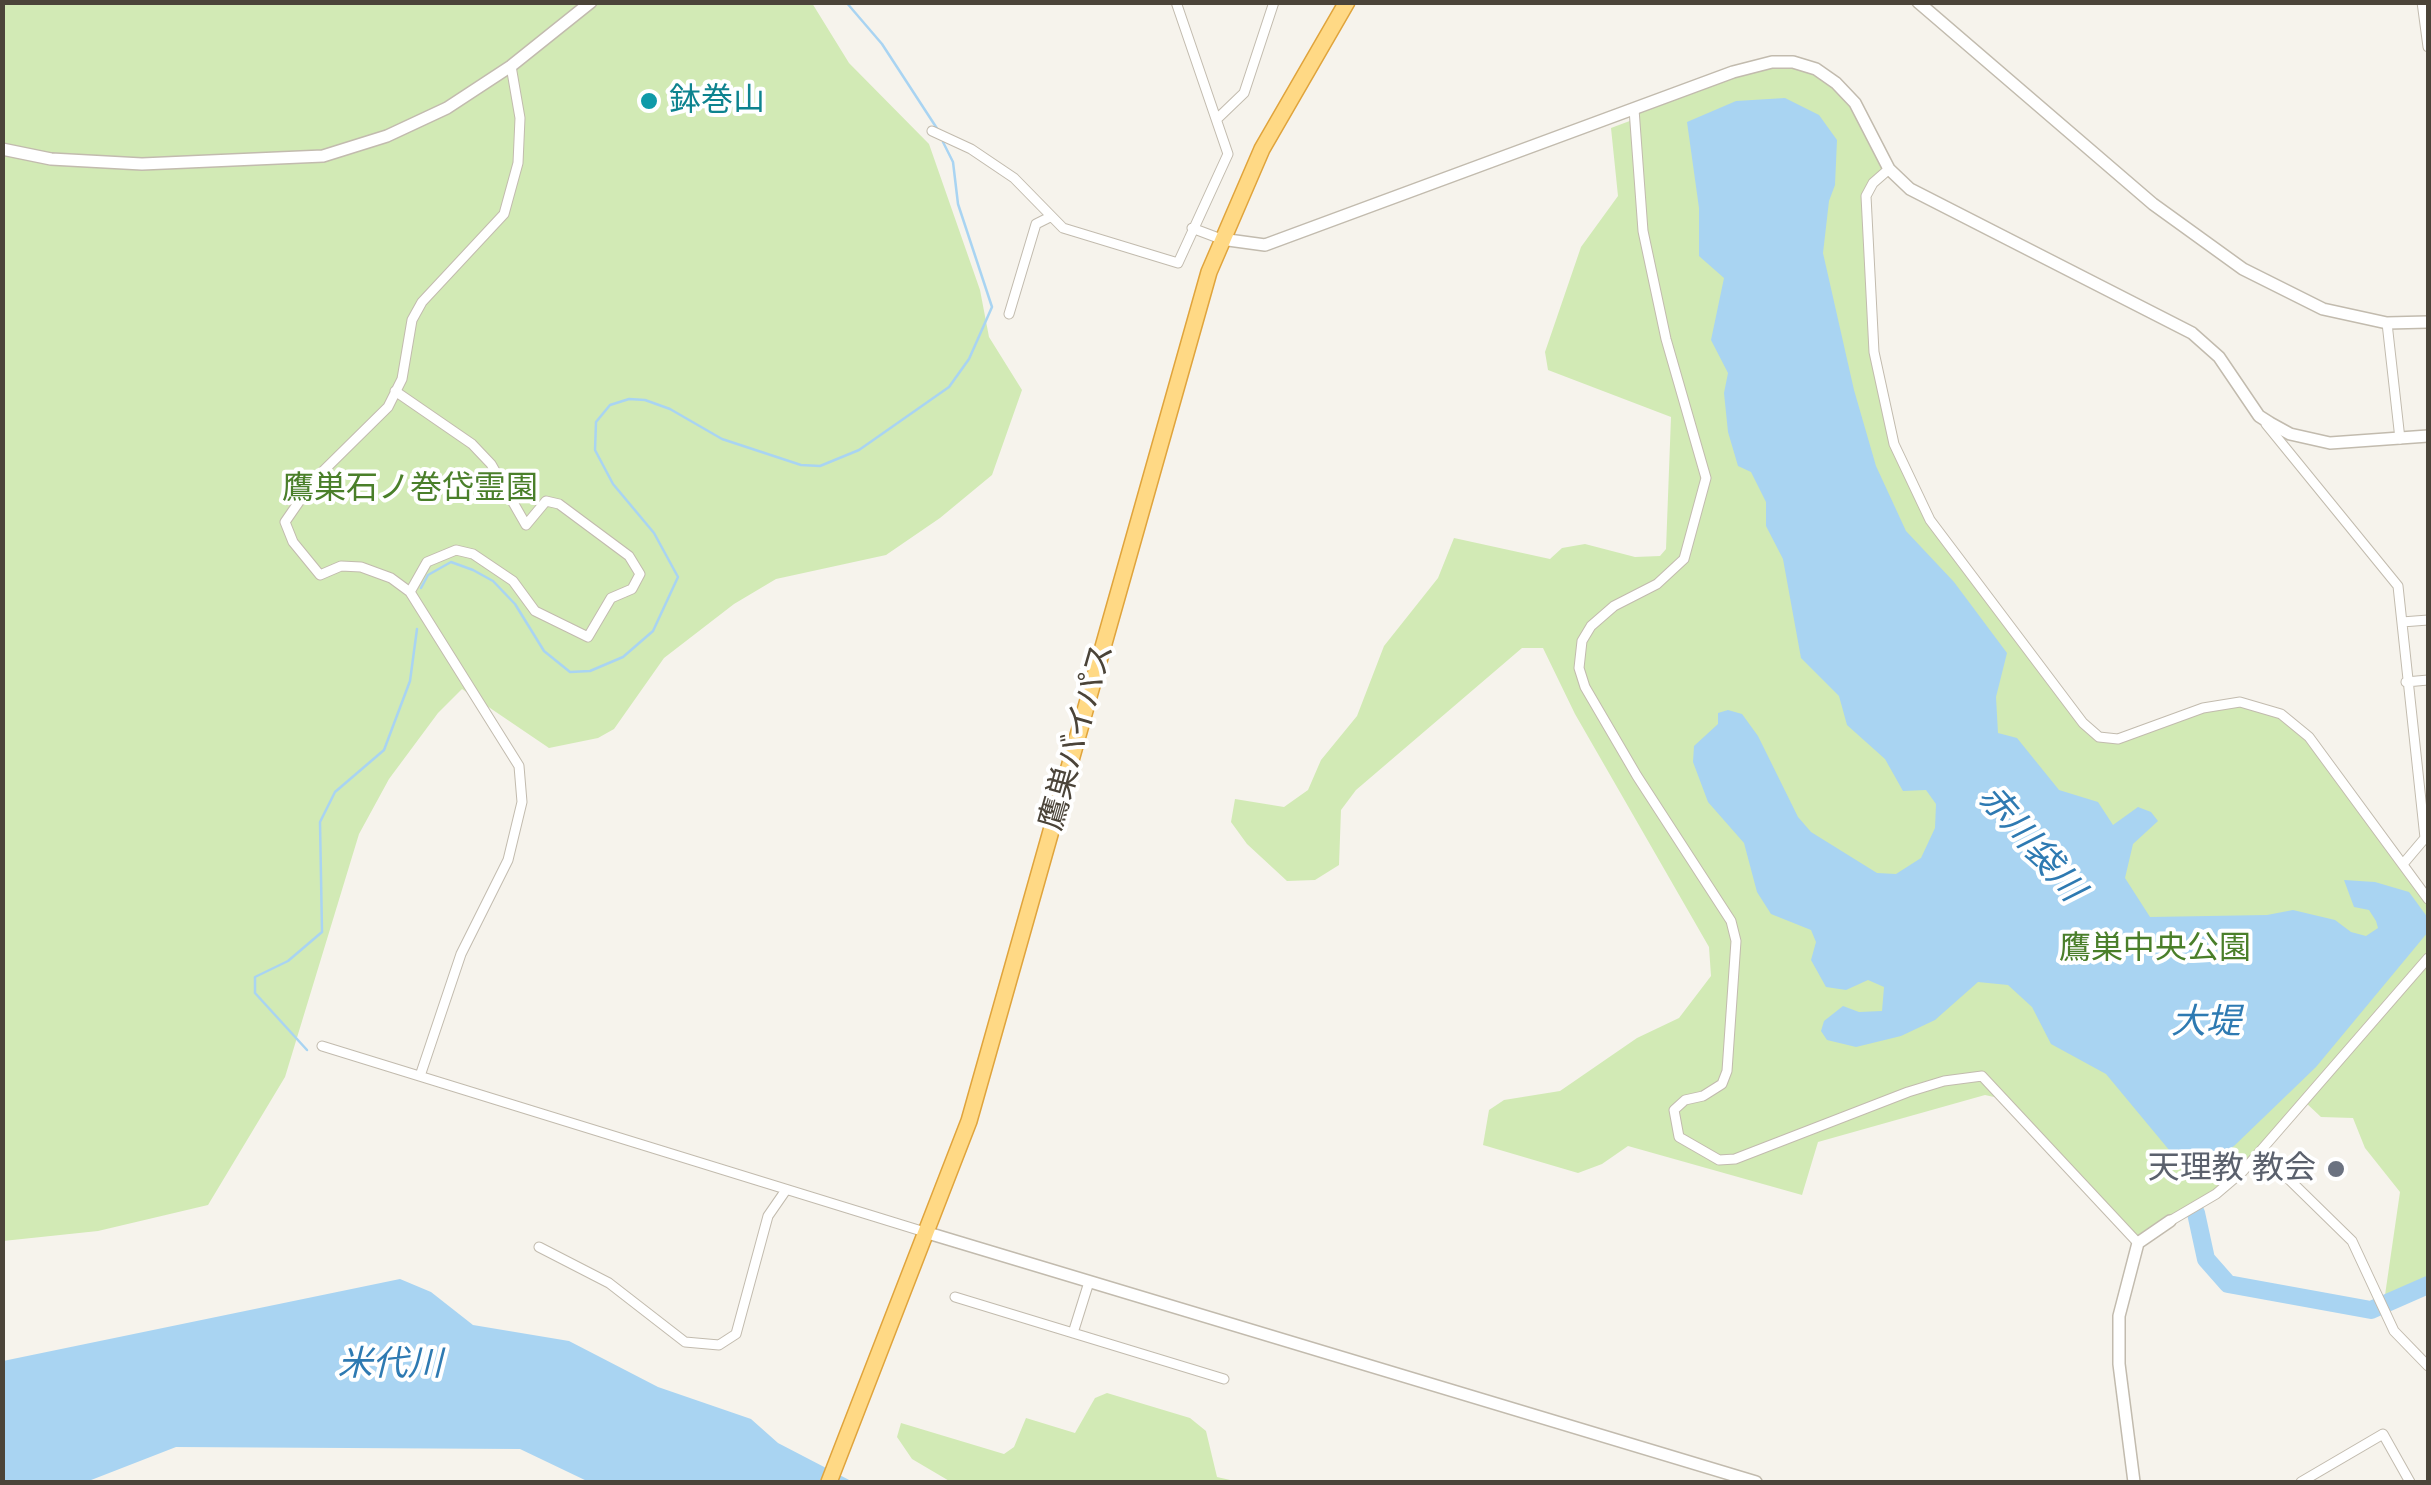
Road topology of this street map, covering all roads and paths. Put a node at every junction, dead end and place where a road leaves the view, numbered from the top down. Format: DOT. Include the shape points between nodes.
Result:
graph roads {
  1 [pos="591,2"];
  2 [pos="1176,2"];
  3 [pos="1274,2"];
  4 [pos="1347,2"];
  5 [pos="1918,2"];
  6 [pos="2422,2"];
  7 [pos="2428,47"];
  8 [pos="511,66"];
  9 [pos="1634,109"];
  10 [pos="1218,118"];
  11 [pos="932,131"];
  12 [pos="2,149"];
  13 [pos="1889,169"];
  14 [pos="1050,217"];
  15 [pos="1192,228"];
  16 [pos="1221,239"];
  17 [pos="1009,314"];
  18 [pos="2428,322"];
  19 [pos="2387,323"];
  20 [pos="396,391"];
  21 [pos="2259,416"];
  22 [pos="2428,436"];
  23 [pos="2400,439"];
  24 [pos="410,592"];
  25 [pos="2428,620"];
  26 [pos="2402,622"];
  27 [pos="2428,680"];
  28 [pos="2406,682"];
  29 [pos="2402,864"];
  30 [pos="2428,899"];
  31 [pos="2428,958"];
  32 [pos="322,1046"];
  33 [pos="420,1076"];
  34 [pos="2260,1151"];
  35 [pos="786,1190"];
  36 [pos="2170,1221"];
  37 [pos="928,1233"];
  38 [pos="2138,1242"];
  39 [pos="539,1247"];
  40 [pos="1089,1282"];
  41 [pos="955,1297"];
  42 [pos="1074,1333"];
  43 [pos="2428,1366"];
  44 [pos="1224,1378"];
  45 [pos="828,1482"];
  46 [pos="1756,1482"];
  47 [pos="2134,1482"];
  48 [pos="2301,1482"];
  49 [pos="2410,1482"];
  1 -- 8 [label="street"];
  2 -- 10 [label="street"];
  3 -- 10 [label="street" via="1244,92"];
  4 -- 16 [label="highway, 鷹巣バイパス" via="1292,92"];
  5 -- 19 [label="street" via="2204,244 2282,292"];
  6 -- 7 [label="street"];
  8 -- 12 [label="street" via="432,115 323,156 142,164"];
  8 -- 20 [label="street" via="520,118 513,192 494,228 422,302"];
  9 -- 13 [label="street" via="1758,64 1792,62 1826,76 1855,103"];
  9 -- 16 [label="street" via="1266,246"];
  9 -- 38 [label="street" via="1643,231 1706,478 1684,560 1591,626 1579,668 1637,776 1731,921 1736,941 1728,1071 1722,1084 1674,1110 1679,1137 1720,1160 1735,1159 1908,1092 1982,1076"];
  10 -- 15 [label="street" via="1228,154"];
  11 -- 14 [label="street" via="1014,178"];
  13 -- 21 [label="street" via="1910,189 2192,333 2219,357"];
  13 -- 29 [label="street" via="1866,196 1874,352 1894,444 1930,520 2100,737 2118,739 2240,702 2281,714 2309,737"];
  14 -- 15 [label="street" via="1063,228 1178,264"];
  14 -- 17 [label="street" via="1036,224"];
  15 -- 16 [label="street"];
  16 -- 37 [label="highway, 鷹巣バイパス" via="968,1121"];
  18 -- 19 [label="street"];
  19 -- 23 [label="street"];
  20 -- 24 [label="street" via="372,426 314,480 285,522 292,542 320,575 361,567"];
  20 -- 24 [label="street" via="472,444 526,525 546,501 559,504 629,556 640,574 632,589 610,598 588,637 536,611 513,581 473,554 456,550 428,562"];
  21 -- 23 [label="street" via="2290,434 2330,443"];
  21 -- 26 [label="street" via="2398,586"];
  22 -- 23 [label="street"];
  24 -- 33 [label="street" via="519,766 522,802 508,860 461,954"];
  25 -- 26 [label="street"];
  26 -- 28 [label="street"];
  27 -- 28 [label="street"];
  28 -- 29 [label="street" via="2425,838"];
  29 -- 30 [label="street"];
  31 -- 34 [label="street"];
  32 -- 33 [label="street"];
  33 -- 35 [label="street"];
  34 -- 36 [label="street" via="2216,1194"];
  34 -- 43 [label="street" via="2352,1241 2394,1331"];
  35 -- 37 [label="street"];
  35 -- 39 [label="street" via="768,1216 736,1334 719,1345 686,1342 609,1283"];
  36 -- 38 [label="street"];
  37 -- 40 [label="street"];
  37 -- 45 [label="highway, 鷹巣バイパス"];
  38 -- 47 [label="street" via="2119,1316"];
  40 -- 42 [label="street"];
  40 -- 46 [label="street"];
  41 -- 42 [label="street"];
  42 -- 44 [label="street"];
  48 -- 49 [label="street" via="2384,1434"];
}
